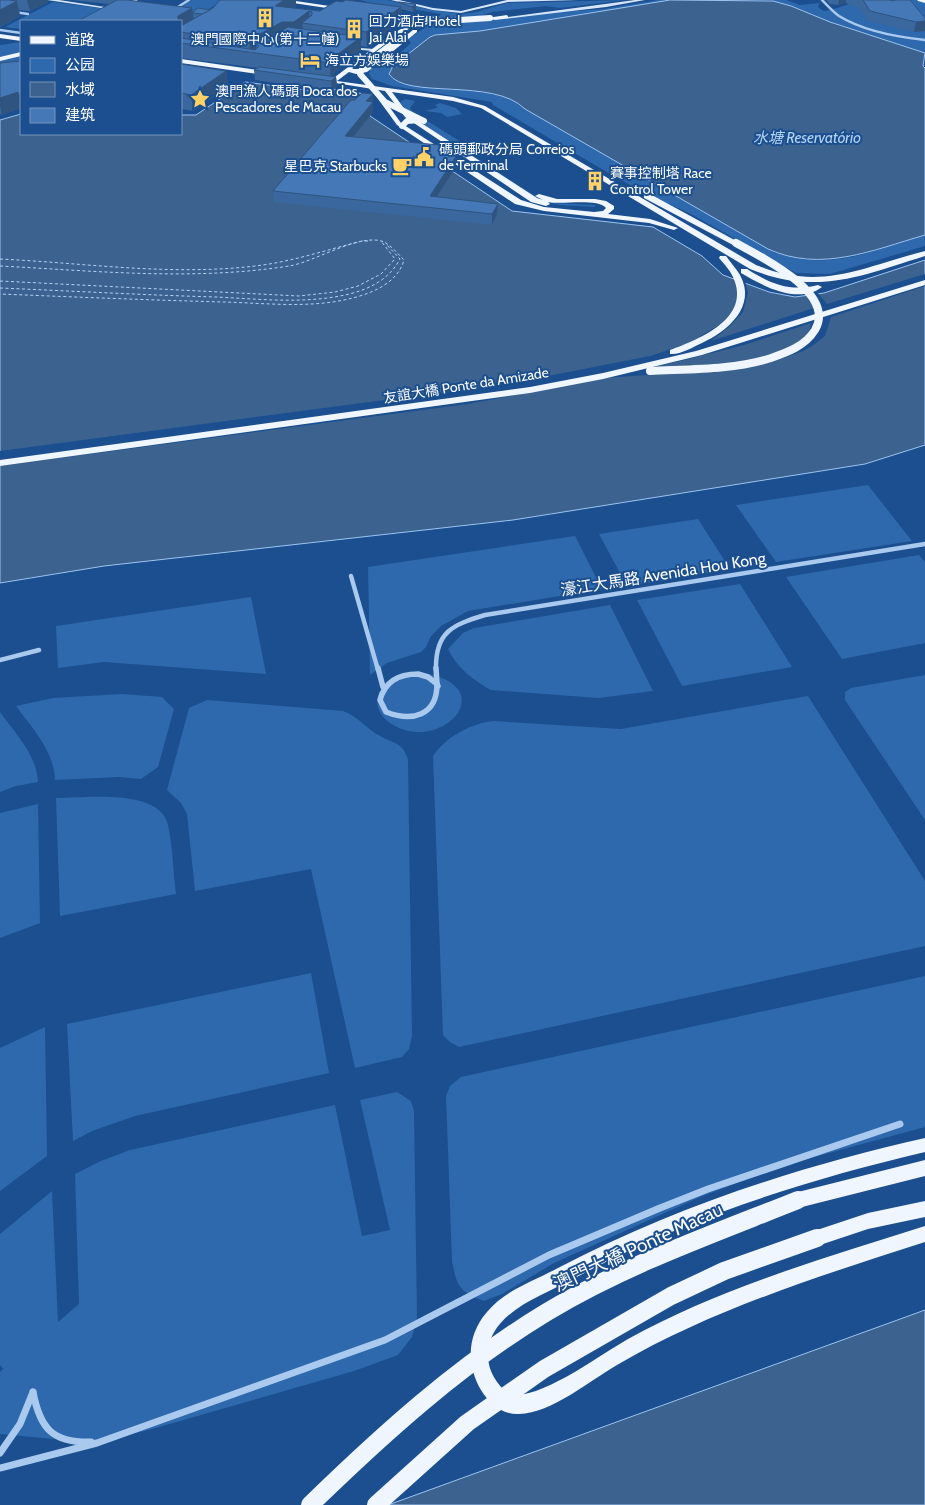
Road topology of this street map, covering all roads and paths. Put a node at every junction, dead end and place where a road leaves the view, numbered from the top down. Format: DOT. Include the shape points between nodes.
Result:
graph roads {
  1 [pos="49,0"];
  2 [pos="134,0"];
  3 [pos="189,0"];
  4 [pos="276,0"];
  5 [pos="393,0"];
  6 [pos="576,0"];
  7 [pos="631,0"];
  8 [pos="822,0"];
  9 [pos="920,0"];
  10 [pos="644,1"];
  11 [pos="925,1"];
  12 [pos="345,7"];
  13 [pos="579,9"];
  14 [pos="116,10"];
  15 [pos="172,10"];
  16 [pos="379,10"];
  17 [pos="12,11"];
  18 [pos="132,11"];
  19 [pos="28,14"];
  20 [pos="412,15"];
  21 [pos="507,17"];
  22 [pos="93,20"];
  23 [pos="98,20"];
  24 [pos="101,20"];
  25 [pos="420,27"];
  26 [pos="404,32"];
  27 [pos="0,33"];
  28 [pos="20,37"];
  29 [pos="20,38"];
  30 [pos="913,39"];
  31 [pos="396,40"];
  32 [pos="925,40"];
  33 [pos="0,43"];
  34 [pos="925,45"];
  35 [pos="337,46"];
  36 [pos="343,50"];
  37 [pos="374,50"];
  38 [pos="20,54"];
  39 [pos="20,54"];
  40 [pos="0,55"];
  41 [pos="366,56"];
  42 [pos="0,59"];
  43 [pos="182,60"];
  44 [pos="182,60"];
  45 [pos="369,67"];
  46 [pos="349,68"];
  47 [pos="334,80"];
  48 [pos="385,88"];
  49 [pos="376,92"];
  50 [pos="424,122"];
  51 [pos="402,126"];
  52 [pos="615,182"];
  53 [pos="588,208"];
  54 [pos="645,221"];
  55 [pos="674,228"];
  56 [pos="925,248"];
  57 [pos="925,253"];
  58 [pos="723,258"];
  59 [pos="925,276"];
  60 [pos="844,278"];
  61 [pos="925,282"];
  62 [pos="652,359"];
  63 [pos="602,376"];
  64 [pos="0,455"];
  65 [pos="0,463"];
  66 [pos="925,544"];
  67 [pos="350,576"];
  68 [pos="39,650"];
  69 [pos="0,660"];
  70 [pos="438,686"];
  71 [pos="383,687"];
  72 [pos="900,1124"];
  73 [pos="925,1145"];
  74 [pos="925,1168"];
  75 [pos="925,1209"];
  76 [pos="925,1234"];
  77 [pos="925,1242"];
  78 [pos="876,1250"];
  79 [pos="97,1443"];
  80 [pos="0,1453"];
  81 [pos="0,1468"];
  82 [pos="310,1505"];
  83 [pos="376,1505"];
  1 -- 14 [label="main road"];
  2 -- 14 [label="main road"];
  2 -- 14 [label="main road"];
  3 -- 15 [label="street"];
  4 -- 12 [label="main road"];
  5 -- 6 [label="main road" via="461,12 502,2"];
  7 -- 13 [label="main road"];
  8 -- 30 [label="street" via="835,13 850,21"];
  9 -- 11 [label="main road"];
  10 -- 13 [label="main road"];
  10 -- 13 [label="main road"];
  13 -- 20 [label="main road" via="460,20"];
  13 -- 21 [label="main road"];
  14 -- 18 [label="main road"];
  14 -- 22 [label="main road"];
  14 -- 23 [label="main road"];
  14 -- 24 [label="main road"];
  16 -- 20 [label="main road"];
  16 -- 21 [label="main road, bridge" via="440,21"];
  16 -- 26 [label="main road" via="414,20 415,24"];
  17 -- 19 [label="street"];
  20 -- 25 [label="main road" via="423,20"];
  21 -- 25 [label="main road" via="432,22"];
  25 -- 31 [label="main road"];
  25 -- 45 [label="main road"];
  26 -- 31 [label="main road"];
  26 -- 37 [label="main road" via="394,35"];
  27 -- 28 [label="main road"];
  29 -- 33 [label="main road"];
  30 -- 32 [label="street"];
  30 -- 34 [label="street"];
  31 -- 49 [label="main road, bridge" via="360,70 361,77"];
  35 -- 37 [label="main road"];
  36 -- 41 [label="main road"];
  37 -- 41 [label="main road"];
  38 -- 40 [label="main road"];
  39 -- 42 [label="main road"];
  41 -- 46 [label="main road"];
  43 -- 44 [label="main road" via="277,73"];
  45 -- 46 [label="main road" via="359,72 351,72"];
  45 -- 48 [label="main road" via="367,76"];
  46 -- 47 [label="main road"];
  47 -- 48 [label="main road"];
  47 -- 48 [label="main road" via="315,78"];
  48 -- 52 [label="main road" via="483,107"];
  48 -- 53 [label="main road" via="407,116 534,200 550,205"];
  49 -- 50 [label="main road, bridge" via="389,104"];
  49 -- 51 [label="main road, bridge"];
  50 -- 51 [label="main road, bridge" via="407,121"];
  50 -- 53 [label="main road" via="545,199"];
  51 -- 53 [label="main road" via="511,199 554,210"];
  52 -- 55 [label="main road"];
  52 -- 56 [label="main road" via="759,266 785,275 806,278 831,276"];
  52 -- 60 [label="main road" via="762,272 800,281"];
  52 -- 63 [label="main road, bridge" via="673,208 789,275 812,298 820,319 810,337 787,353 747,364"];
  53 -- 54 [label="main road"];
  53 -- 54 [label="main road"];
  54 -- 55 [label="main road"];
  55 -- 58 [label="main road"];
  57 -- 60 [label="main road"];
  58 -- 60 [label="main road" via="766,285 786,290 807,290"];
  58 -- 62 [label="main road" via="742,284 740,305 732,319 698,343"];
  59 -- 62 [label="main road, 友誼大橋 Ponte da Amizade" via="702,347"];
  61 -- 63 [label="main road, 友誼大橋 Ponte da Amizade" via="708,351"];
  62 -- 64 [label="main road, 友誼大橋 Ponte da Amizade" via="525,384"];
  63 -- 65 [label="main road, 友誼大橋 Ponte da Amizade" via="441,404"];
  66 -- 70 [label="street, 濠江大馬路 Avenida Hou Kong" via="485,616 446,632 436,648"];
  67 -- 71 [label="street"];
  68 -- 69 [label="street"];
  70 -- 71 [label="street" via="427,676 418,674 391,680"];
  70 -- 71 [label="street" via="431,707 411,718 399,718 386,712 380,700"];
  72 -- 79 [label="street" via="708,1188 549,1255 385,1340"];
  73 -- 78 [label="main road" via="805,1176 676,1220 598,1254 501,1310 480,1336 479,1359 483,1377 497,1398 510,1405 524,1405 549,1396 664,1330 793,1278"];
  74 -- 82 [label="main road, 澳門大橋 Ponte Macau, bridge" via="798,1200 626,1272 566,1302 468,1366 363,1454"];
  75 -- 83 [label="main road, bridge" via="868,1221 817,1238 724,1271 671,1296 544,1369 467,1423"];
  76 -- 78 [label="main road"];
  77 -- 78 [label="main road"];
  79 -- 80 [label="street" via="67,1441 51,1432 36,1410 33,1392 20,1424"];
  79 -- 81 [label="street"];
}
